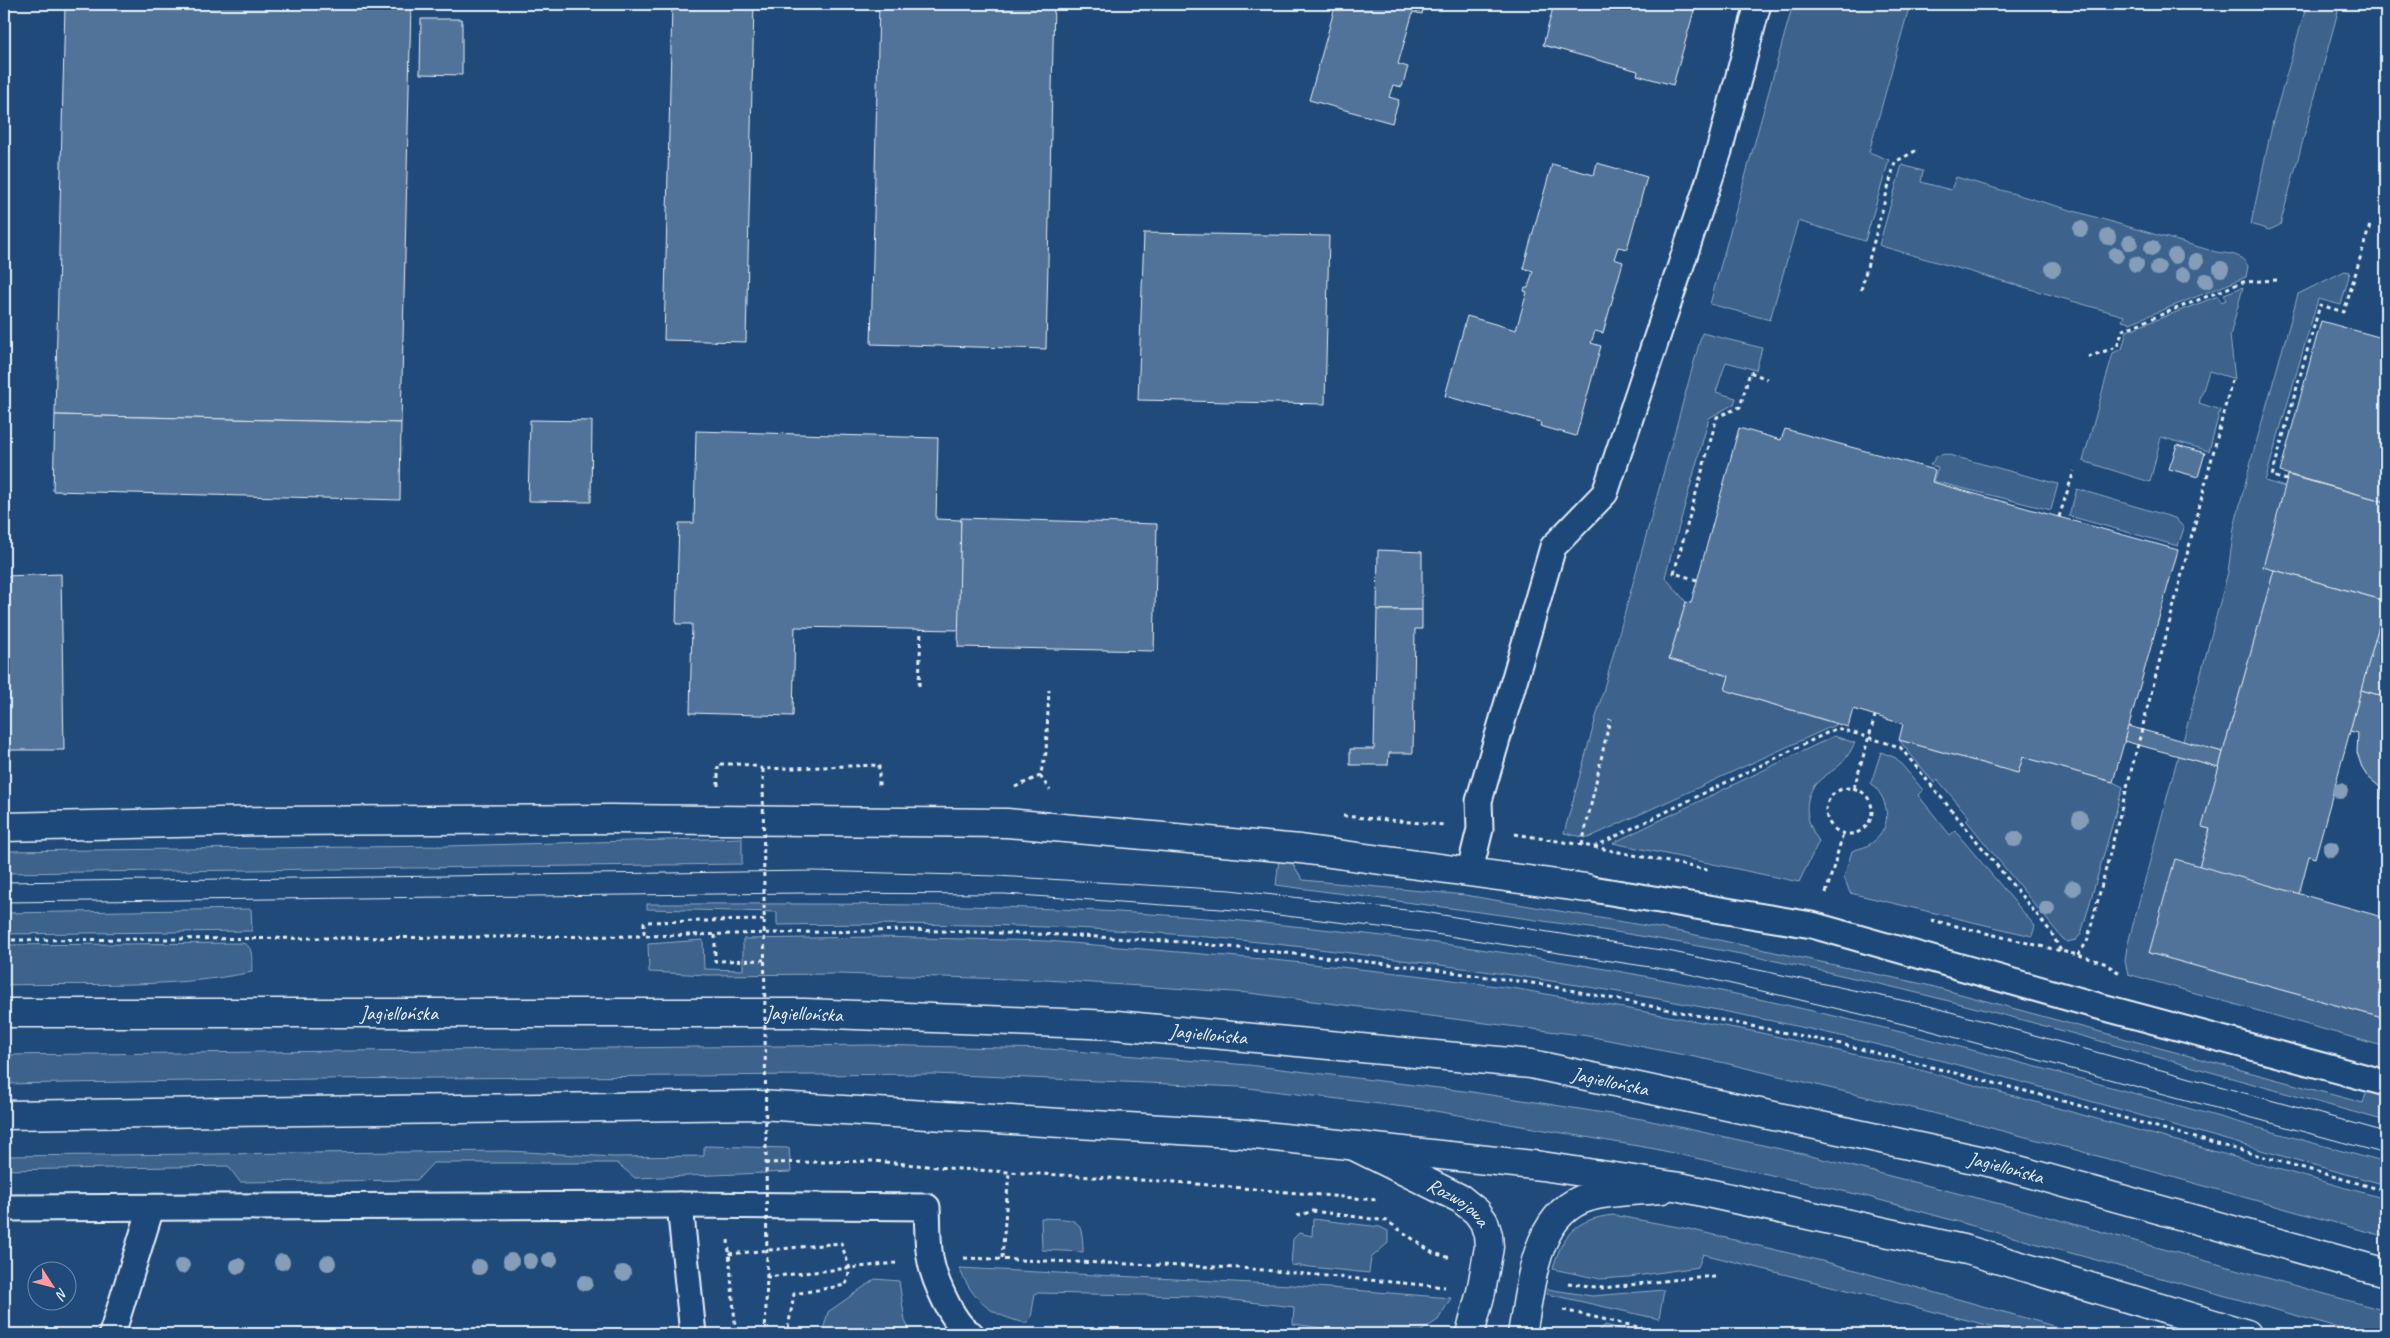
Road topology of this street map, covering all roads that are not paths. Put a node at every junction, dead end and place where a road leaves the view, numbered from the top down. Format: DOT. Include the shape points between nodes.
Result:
graph roads {
  1 [pos="1758,4"];
  2 [pos="4,827"];
  3 [pos="1470,870"];
  4 [pos="1586,888"];
  5 [pos="4,1013"];
  6 [pos="2386,1083"];
  7 [pos="4,1115"];
  8 [pos="1353,1146"];
  9 [pos="1680,1187"];
  10 [pos="680,1205"];
  11 [pos="4,1208"];
  12 [pos="151,1208"];
  13 [pos="2386,1272"];
  14 [pos="112,1334"];
  15 [pos="693,1334"];
  16 [pos="971,1334"];
  17 [pos="1470,1334"];
  18 [pos="1522,1334"];
  19 [pos="2247,1334"];
  1 -- 3 [label="lane" via="1719,151 1605,493 1553,547 1479,801 1480,829"];
  2 -- 3 [label="main road" via="600,819 1007,823 1300,849"];
  3 -- 4 [label="main road"];
  4 -- 6 [label="lane" via="1812,925"];
  5 -- 13 [label="main road, Jagiellońska" via="804,1013 1116,1025 1531,1064 1993,1163"];
  7 -- 8 [label="main road" via="759,1105 1246,1134"];
  8 -- 9 [label="main road" via="1542,1166"];
  8 -- 17 [label="main road, Rozwojowa" via="1461,1199 1484,1222 1488,1247"];
  9 -- 18 [label="main road" via="1590,1196 1556,1216 1542,1242"];
  9 -- 19 [label="main road" via="1967,1250"];
  10 -- 12 [label="lane"];
  10 -- 15 [label="lane"];
  10 -- 16 [label="lane" via="927,1207 930,1258 948,1309 964,1331"];
  11 -- 12 [label="lane"];
  12 -- 14 [label="lane"];
}
